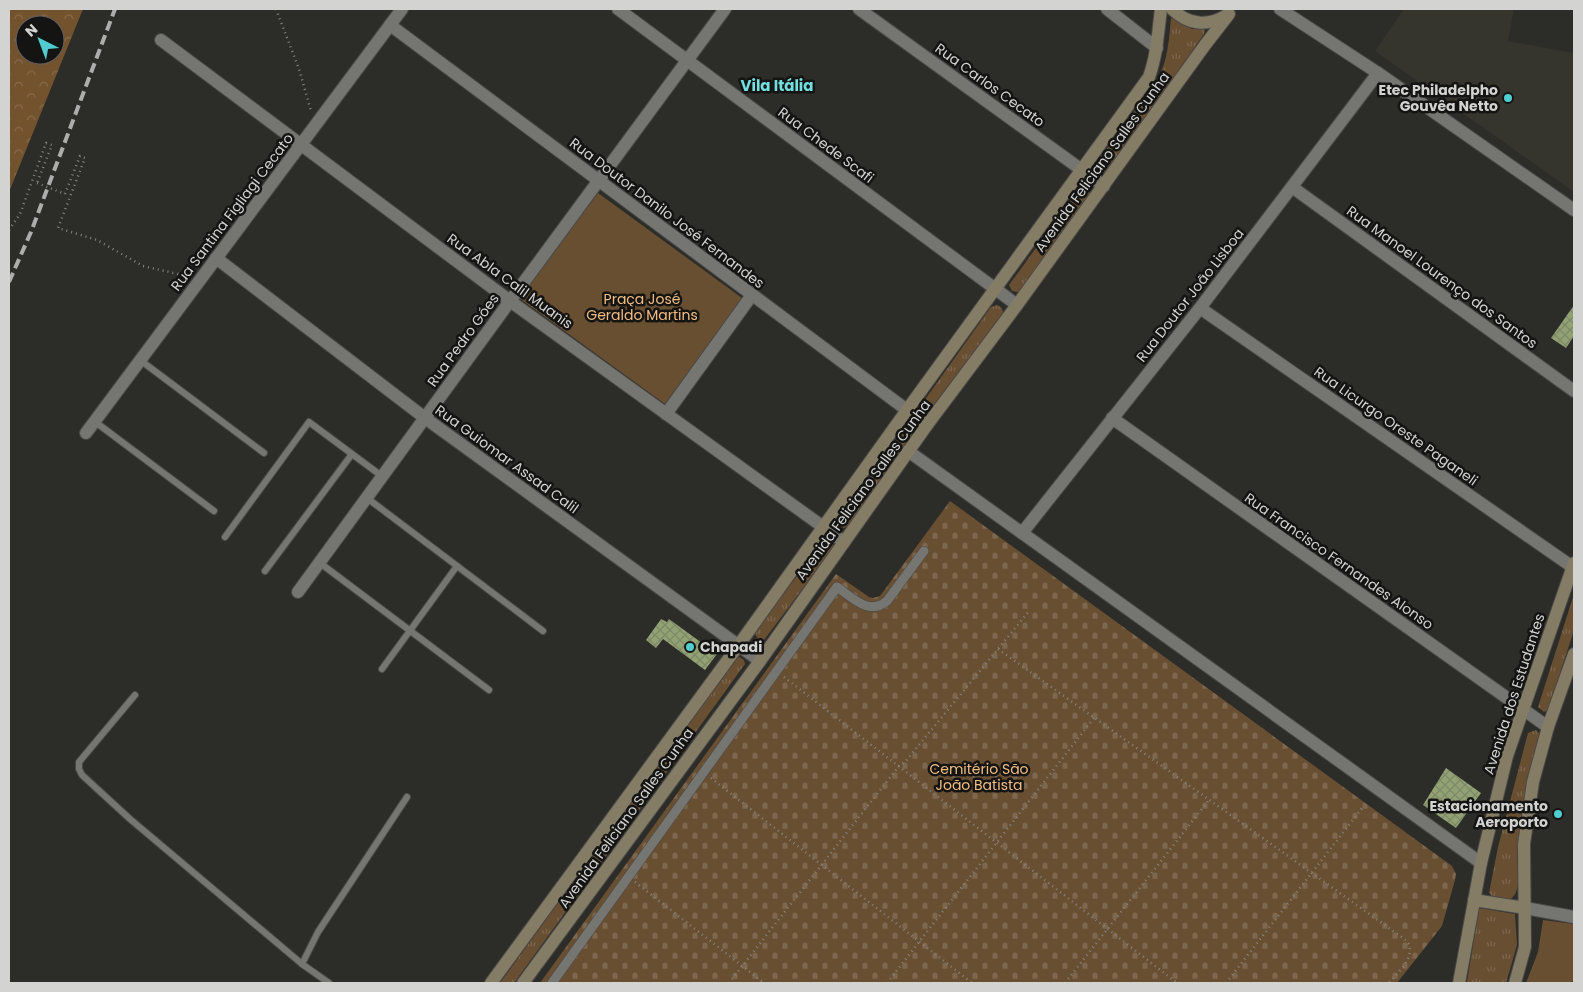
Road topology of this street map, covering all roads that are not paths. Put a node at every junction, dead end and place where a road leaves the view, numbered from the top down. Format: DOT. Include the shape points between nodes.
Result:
graph roads {
  1 [pos="402,9"];
  2 [pos="618,9"];
  3 [pos="725,9"];
  4 [pos="859,9"];
  5 [pos="1107,9"];
  6 [pos="1161,9"];
  7 [pos="1172,9"];
  8 [pos="1280,9"];
  9 [pos="1232,11"];
  10 [pos="390,25"];
  11 [pos="161,40"];
  12 [pos="1157,48"];
  13 [pos="687,60"];
  14 [pos="1378,73"];
  15 [pos="300,145"];
  16 [pos="1081,169"];
  17 [pos="599,181"];
  18 [pos="1104,186"];
  19 [pos="1292,187"];
  20 [pos="1574,210"];
  21 [pos="216,258"];
  22 [pos="994,289"];
  23 [pos="752,295"];
  24 [pos="510,301"];
  25 [pos="1017,305"];
  26 [pos="1200,308"];
  27 [pos="140,360"];
  28 [pos="1574,391"];
  29 [pos="907,410"];
  30 [pos="666,414"];
  31 [pos="425,418"];
  32 [pos="1112,418"];
  33 [pos="94,421"];
  34 [pos="927,425"];
  35 [pos="86,433"];
  36 [pos="908,451"];
  37 [pos="264,453"];
  38 [pos="352,454"];
  39 [pos="383,477"];
  40 [pos="367,498"];
  41 [pos="214,511"];
  42 [pos="822,527"];
  43 [pos="1022,533"];
  44 [pos="225,538"];
  45 [pos="844,542"];
  46 [pos="924,551"];
  47 [pos="320,562"];
  48 [pos="457,566"];
  49 [pos="1574,566"];
  50 [pos="265,571"];
  51 [pos="298,592"];
  52 [pos="543,631"];
  53 [pos="410,632"];
  54 [pos="738,646"];
  55 [pos="1574,654"];
  56 [pos="760,661"];
  57 [pos="382,669"];
  58 [pos="489,690"];
  59 [pos="135,695"];
  60 [pos="1523,710"];
  61 [pos="1548,727"];
  62 [pos="407,797"];
  63 [pos="1481,863"];
  64 [pos="1474,900"];
  65 [pos="1525,908"];
  66 [pos="1574,917"];
  67 [pos="302,964"];
  68 [pos="329,983"];
  69 [pos="491,983"];
  70 [pos="523,983"];
  71 [pos="552,983"];
  72 [pos="1459,983"];
  73 [pos="1515,983"];
  1 -- 10 [label="street, Rua Santina Figliagi Cecato"];
  2 -- 13 [label="street, Rua Chede Scafi"];
  3 -- 13 [label="street, Rua Pedro Góes"];
  4 -- 16 [label="street, Rua Carlos Cecato"];
  5 -- 12 [label="street"];
  6 -- 12 [label="main road, Avenida Feliciano Salles Cunha"];
  7 -- 9 [label="main road" via="1191,22 1205,24 1218,21"];
  8 -- 14 [label="street"];
  9 -- 18 [label="main road, Avenida Feliciano Salles Cunha"];
  10 -- 15 [label="street, Rua Santina Figliagi Cecato"];
  10 -- 17 [label="street, Rua Doutor Danilo José Fernandes"];
  11 -- 15 [label="street, Rua Abla Calil Muanis"];
  12 -- 16 [label="main road, Avenida Feliciano Salles Cunha" via="1149,77"];
  13 -- 17 [label="street, Rua Pedro Góes"];
  13 -- 22 [label="street, Rua Chede Scafi"];
  14 -- 19 [label="street, Rua Doutor João Lisboa"];
  14 -- 20 [label="street"];
  15 -- 21 [label="street, Rua Santina Figliagi Cecato"];
  15 -- 24 [label="street, Rua Abla Calil Muanis"];
  16 -- 18 [label="street, Rua Carlos Cecato"];
  16 -- 22 [label="main road, Avenida Feliciano Salles Cunha"];
  17 -- 23 [label="street, Rua Doutor Danilo José Fernandes"];
  17 -- 24 [label="street, Rua Pedro Góes"];
  18 -- 25 [label="main road, Avenida Feliciano Salles Cunha"];
  19 -- 26 [label="street, Rua Doutor João Lisboa"];
  19 -- 28 [label="street, Rua Manoel Lourenço dos Santos"];
  21 -- 27 [label="street, Rua Santina Figliagi Cecato"];
  21 -- 31 [label="street, Rua Guiomar Assad Calil"];
  22 -- 25 [label="street, Rua Chede Scafi"];
  22 -- 29 [label="main road, Avenida Feliciano Salles Cunha"];
  23 -- 29 [label="street, Rua Doutor Danilo José Fernandes"];
  23 -- 30 [label="street"];
  24 -- 30 [label="street, Rua Abla Calil Muanis"];
  24 -- 31 [label="street, Rua Pedro Góes"];
  25 -- 34 [label="main road, Avenida Feliciano Salles Cunha"];
  26 -- 32 [label="street, Rua Doutor João Lisboa"];
  26 -- 49 [label="street, Rua Licurgo Oreste Paganeli"];
  27 -- 33 [label="street, Rua Santina Figliagi Cecato"];
  27 -- 37 [label="lane"];
  29 -- 34 [label="street, Rua Doutor Danilo José Fernandes"];
  29 -- 42 [label="main road, Avenida Feliciano Salles Cunha"];
  30 -- 42 [label="street, Rua Abla Calil Muanis"];
  31 -- 39 [label="street, Rua Pedro Góes"];
  31 -- 54 [label="street, Rua Guiomar Assad Calil"];
  32 -- 43 [label="street, Rua Doutor João Lisboa"];
  32 -- 60 [label="street, Rua Francisco Fernandes Alonso"];
  33 -- 35 [label="street, Rua Santina Figliagi Cecato"];
  33 -- 41 [label="lane"];
  34 -- 36 [label="main road, Avenida Feliciano Salles Cunha"];
  36 -- 43 [label="street"];
  36 -- 45 [label="main road, Avenida Feliciano Salles Cunha"];
  38 -- 39 [label="lane"];
  38 -- 44 [label="lane" via="309,422"];
  38 -- 50 [label="lane"];
  39 -- 40 [label="street, Rua Pedro Góes"];
  40 -- 47 [label="street, Rua Pedro Góes"];
  40 -- 48 [label="lane"];
  42 -- 45 [label="street, Rua Abla Calil Muanis"];
  42 -- 54 [label="main road, Avenida Feliciano Salles Cunha"];
  43 -- 63 [label="street"];
  45 -- 56 [label="main road, Avenida Feliciano Salles Cunha"];
  46 -- 71 [label="street" via="882,605 869,607 837,587"];
  47 -- 51 [label="street, Rua Pedro Góes"];
  47 -- 53 [label="lane"];
  48 -- 52 [label="lane"];
  48 -- 53 [label="lane"];
  49 -- 60 [label="main road, Avenida dos Estudantes"];
  53 -- 57 [label="lane"];
  53 -- 58 [label="lane"];
  54 -- 56 [label="street, Rua Guiomar Assad Calil"];
  54 -- 69 [label="main road, Avenida Feliciano Salles Cunha"];
  55 -- 61 [label="main road"];
  56 -- 70 [label="main road, Avenida Feliciano Salles Cunha"];
  59 -- 67 [label="lane" via="79,762 82,775"];
  60 -- 61 [label="street, Rua Francisco Fernandes Alonso"];
  60 -- 63 [label="main road, Avenida dos Estudantes" via="1507,756"];
  61 -- 65 [label="main road" via="1533,782 1524,844"];
  62 -- 67 [label="lane" via="318,932"];
  63 -- 64 [label="main road, Avenida dos Estudantes"];
  64 -- 65 [label="main road"];
  64 -- 72 [label="main road, Avenida dos Estudantes"];
  65 -- 66 [label="street"];
  65 -- 73 [label="main road" via="1525,948"];
  67 -- 68 [label="lane"];
}
